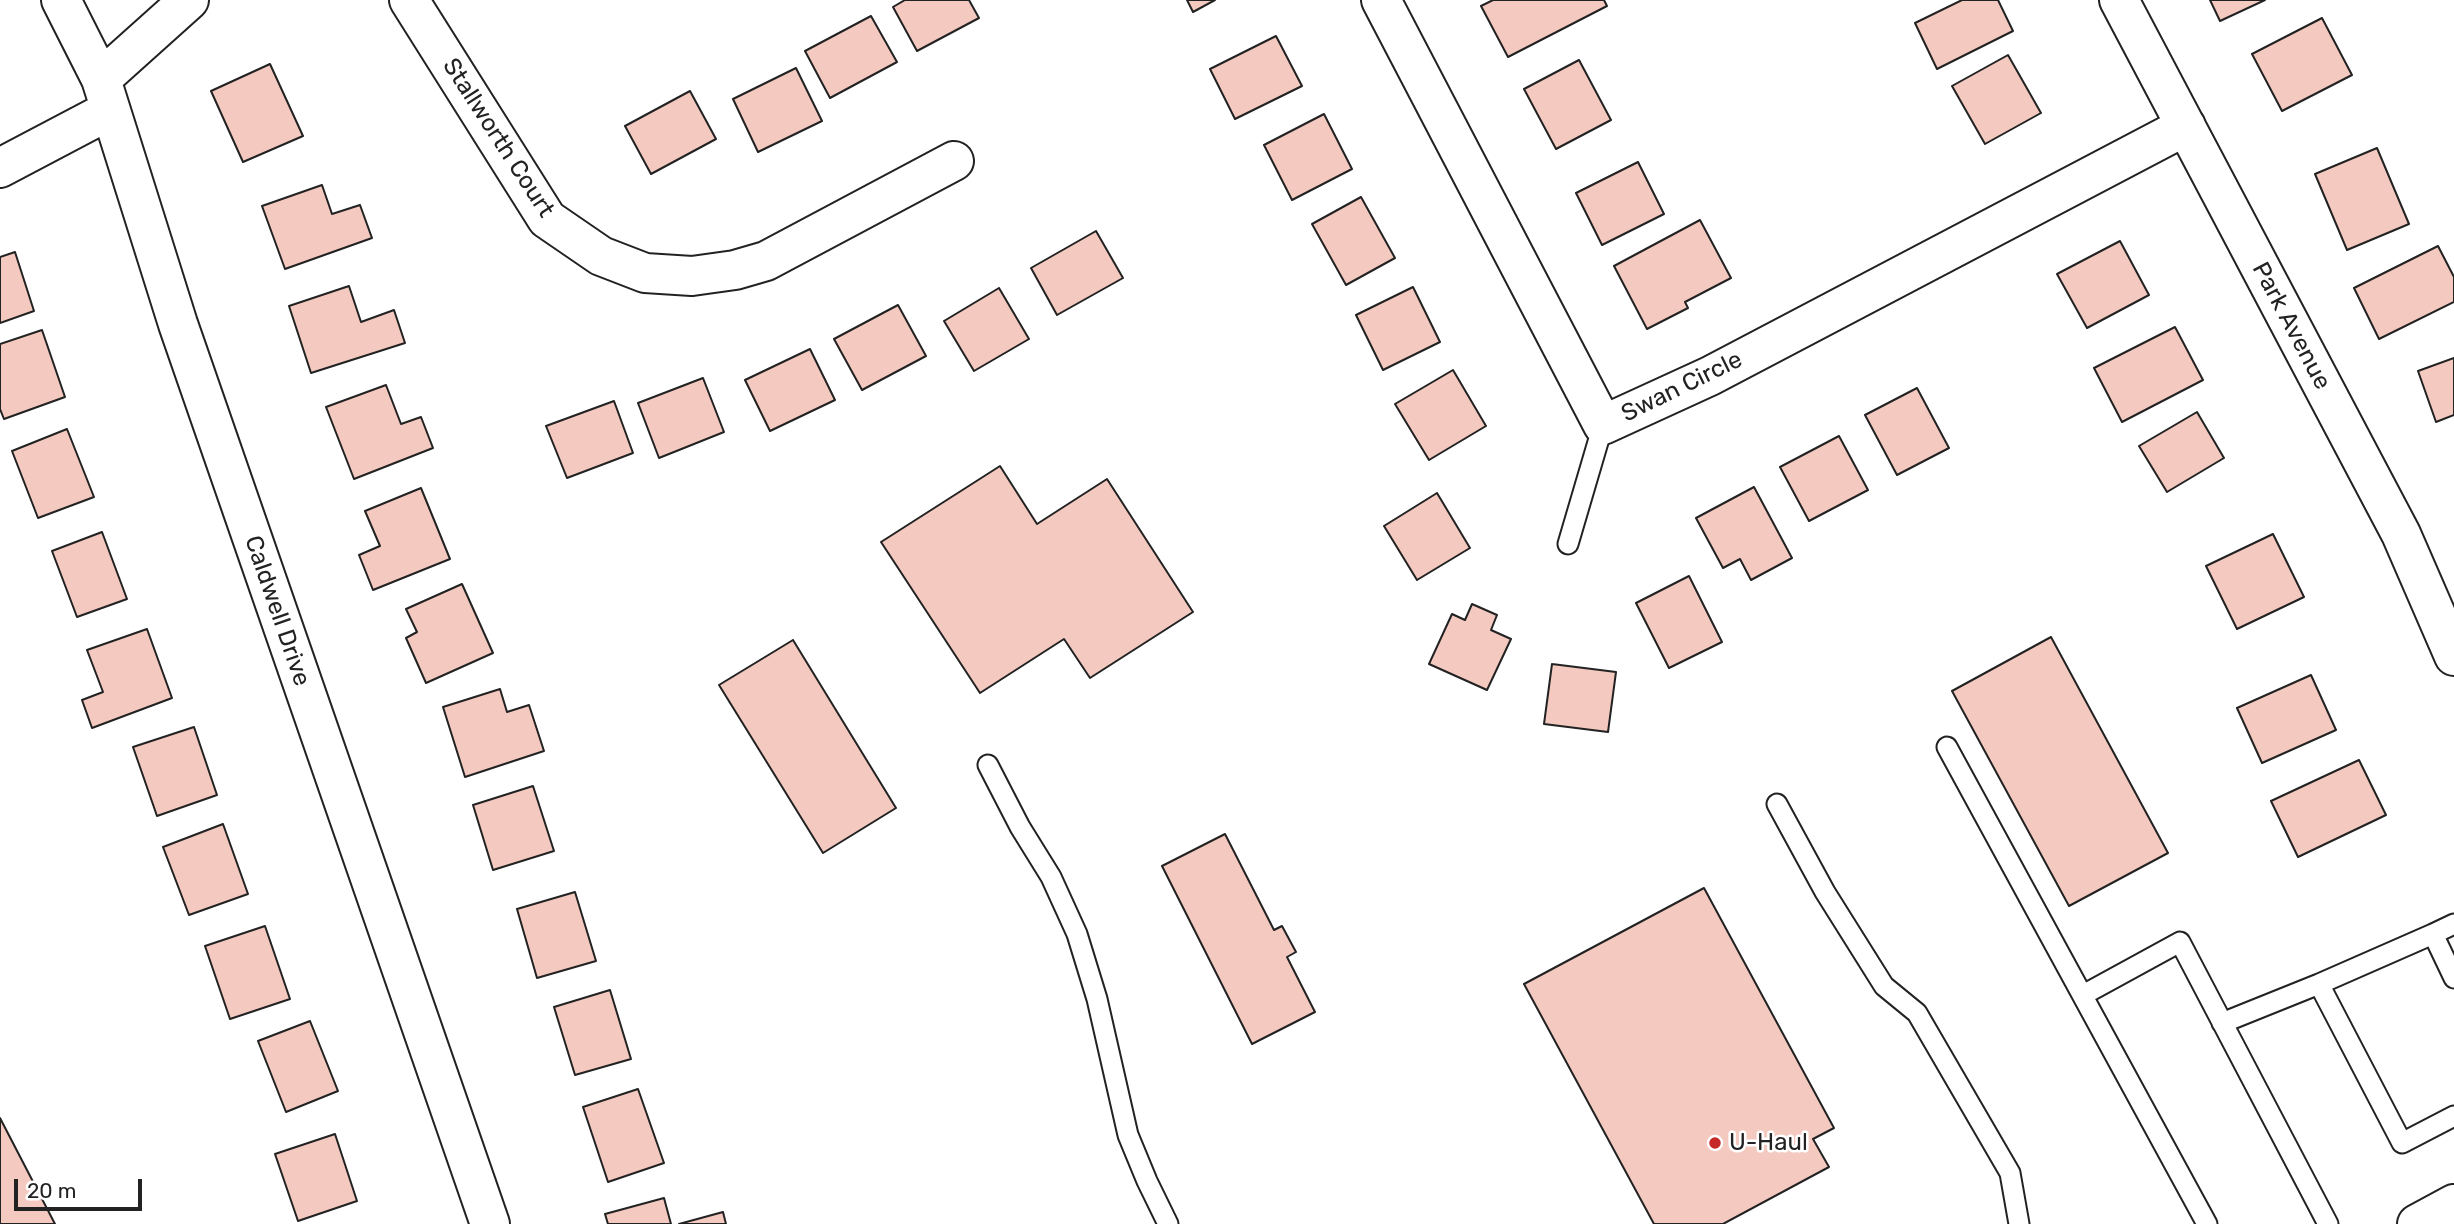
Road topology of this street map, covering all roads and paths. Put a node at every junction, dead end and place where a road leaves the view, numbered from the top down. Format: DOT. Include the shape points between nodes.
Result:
graph roads {
  1 [pos="61,0"];
  2 [pos="189,0"];
  3 [pos="408,0"];
  4 [pos="1381,0"];
  5 [pos="2119,0"];
  6 [pos="105,94"];
  7 [pos="2186,126"];
  8 [pos="954,161"];
  9 [pos="0,168"];
  10 [pos="1603,425"];
  11 [pos="1568,544"];
  12 [pos="2454,656"];
  13 [pos="1947,747"];
  14 [pos="988,765"];
  15 [pos="1777,804"];
  16 [pos="2454,924"];
  17 [pos="2433,934"];
  18 [pos="2454,978"];
  19 [pos="2319,984"];
  20 [pos="2083,995"];
  21 [pos="2222,1023"];
  22 [pos="2454,1116"];
  23 [pos="2454,1205"];
  24 [pos="490,1224"];
  25 [pos="1168,1224"];
  26 [pos="2019,1224"];
  27 [pos="2207,1224"];
  28 [pos="2328,1224"];
  29 [pos="2417,1224"];
  1 -- 6 [label="street, Caldwell Drive"];
  2 -- 6 [label="street"];
  3 -- 8 [label="street, Stallworth Court" via="547,219 601,256 645,273 692,276 766,261"];
  4 -- 10 [label="street, Swan Circle"];
  5 -- 7 [label="street, Park Avenue"];
  6 -- 9 [label="street"];
  6 -- 24 [label="street, Caldwell Drive" via="182,337"];
  7 -- 10 [label="street, Swan Circle" via="1710,376"];
  7 -- 12 [label="street, Park Avenue" via="2402,534"];
  10 -- 11 [label="lane"];
  13 -- 20 [label="lane"];
  14 -- 25 [label="lane" via="1051,877 1077,934 1128,1135"];
  15 -- 26 [label="lane" via="1884,986 1917,1013 1997,1150 2010,1173"];
  16 -- 17 [label="lane"];
  17 -- 18 [label="lane"];
  17 -- 19 [label="lane"];
  19 -- 21 [label="lane"];
  19 -- 22 [label="lane" via="2402,1143"];
  20 -- 21 [label="lane" via="2180,942"];
  20 -- 27 [label="lane"];
  21 -- 28 [label="lane"];
  23 -- 29 [label="street"];
}
